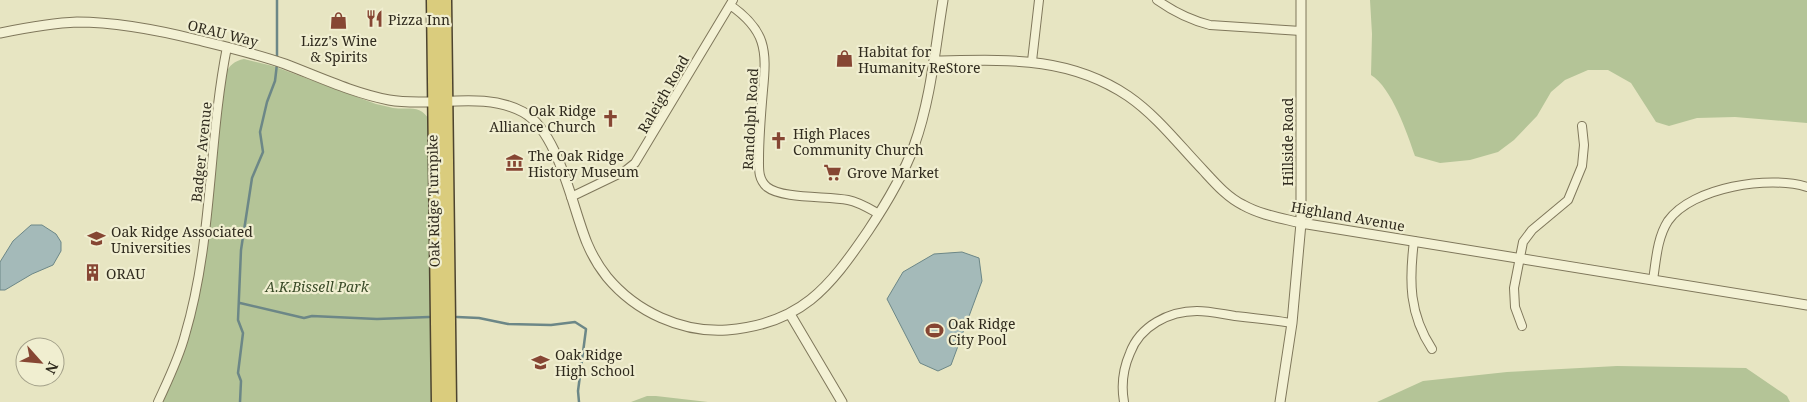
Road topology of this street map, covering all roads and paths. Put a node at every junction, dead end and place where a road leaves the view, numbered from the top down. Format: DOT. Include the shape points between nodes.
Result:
graph roads {
  1 [pos="433,0"];
  2 [pos="943,0"];
  3 [pos="1039,0"];
  4 [pos="1157,0"];
  5 [pos="1301,0"];
  6 [pos="445,3"];
  7 [pos="731,3"];
  8 [pos="1301,31"];
  9 [pos="0,34"];
  10 [pos="227,47"];
  11 [pos="934,61"];
  12 [pos="1032,61"];
  13 [pos="441,102"];
  14 [pos="1582,126"];
  15 [pos="1807,187"];
  16 [pos="571,197"];
  17 [pos="879,214"];
  18 [pos="1300,222"];
  19 [pos="1414,241"];
  20 [pos="1520,258"];
  21 [pos="1653,280"];
  22 [pos="1807,305"];
  23 [pos="790,314"];
  24 [pos="1292,323"];
  25 [pos="1522,326"];
  26 [pos="1432,349"];
  27 [pos="158,402"];
  28 [pos="438,402"];
  29 [pos="450,402"];
  30 [pos="842,402"];
  31 [pos="1124,402"];
  32 [pos="1280,402"];
  1 -- 13 [label="highway, Oak Ridge Turnpike"];
  2 -- 11 [label="street, ORAU Way"];
  3 -- 12 [label="street"];
  4 -- 8 [label="street" via="1173,11 1210,25"];
  5 -- 8 [label="street, Hillside Road"];
  6 -- 13 [label="highway, Oak Ridge Turnpike"];
  7 -- 16 [label="street, Raleigh Road" via="635,163"];
  7 -- 17 [label="street, Randolph Road" via="753,25 765,54 759,146 759,174 765,185 775,193 849,200"];
  8 -- 18 [label="street, Hillside Road"];
  9 -- 10 [label="street, ORAU Way" via="73,22 105,23 141,27"];
  10 -- 13 [label="street, ORAU Way" via="384,99"];
  10 -- 27 [label="street, Badger Avenue" via="196,292 185,335"];
  11 -- 12 [label="street, Highland Avenue"];
  11 -- 17 [label="street, ORAU Way" via="927,104 914,146 899,181"];
  12 -- 18 [label="street, Highland Avenue" via="1083,73 1118,90 1160,124 1226,194 1263,214"];
  13 -- 16 [label="street, ORAU Way" via="495,102 531,117 551,143"];
  13 -- 28 [label="highway, Oak Ridge Turnpike"];
  13 -- 29 [label="highway, Oak Ridge Turnpike"];
  14 -- 20 [label="street" via="1582,166 1576,183 1568,200 1532,230 1523,242"];
  15 -- 21 [label="street" via="1773,183 1735,187 1688,202 1674,214 1662,234"];
  16 -- 23 [label="street, ORAU Way" via="596,261 625,295 646,310 682,326 716,330 749,328"];
  17 -- 23 [label="street, ORAU Way" via="825,288"];
  18 -- 19 [label="street, Highland Avenue"];
  18 -- 24 [label="street, Hillside Road"];
  19 -- 20 [label="street, Highland Avenue"];
  19 -- 26 [label="street" via="1410,271 1412,301 1424,338"];
  20 -- 21 [label="street, Highland Avenue"];
  20 -- 25 [label="street" via="1514,288 1515,307"];
  21 -- 22 [label="street, Highland Avenue"];
  23 -- 30 [label="street"];
  24 -- 31 [label="street" via="1196,311 1160,320 1145,331 1132,348 1122,380"];
  24 -- 32 [label="street, Hillside Road"];
}
